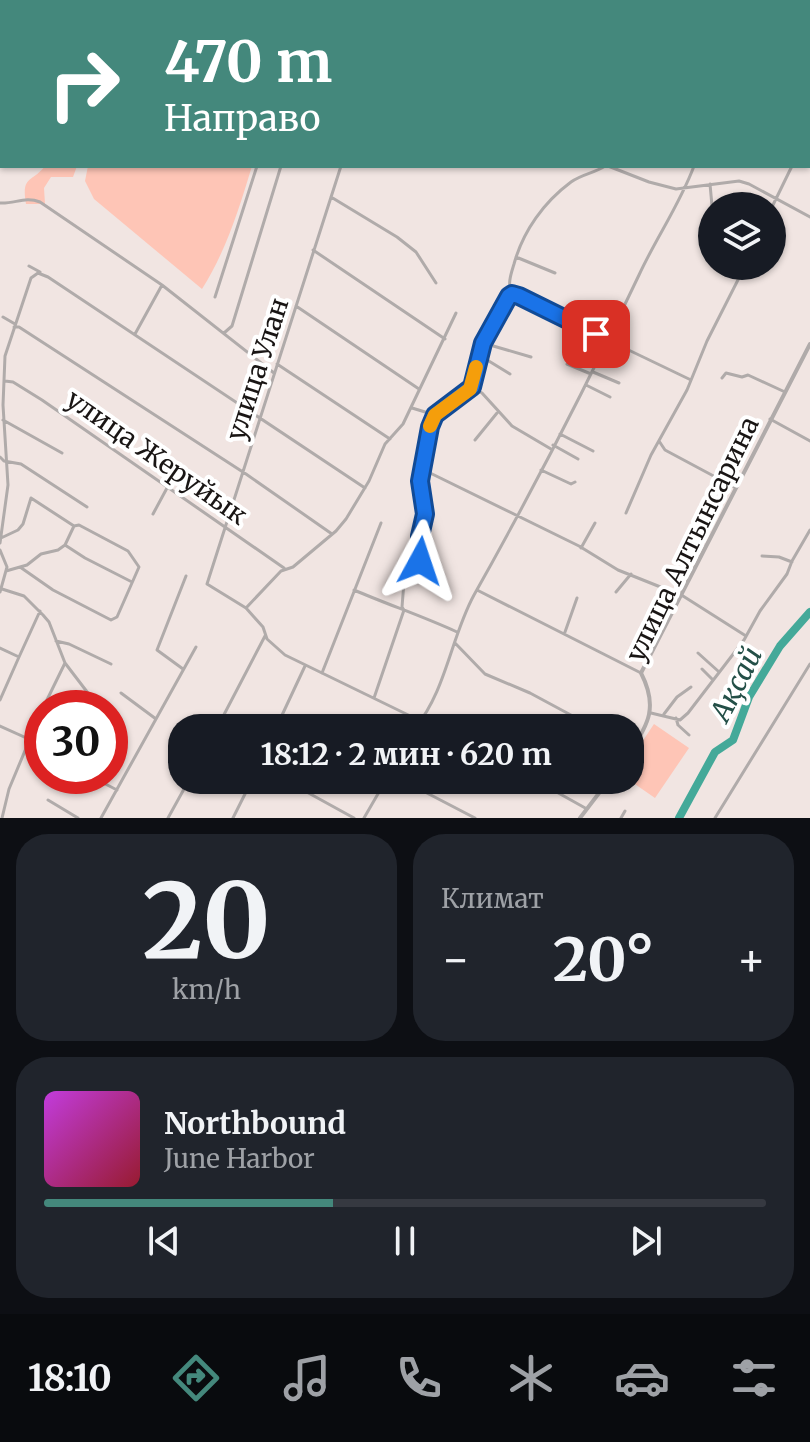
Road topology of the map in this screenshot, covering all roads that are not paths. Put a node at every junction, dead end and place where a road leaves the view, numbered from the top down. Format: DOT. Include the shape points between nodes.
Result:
graph roads {
  1 [pos="256,168"];
  2 [pos="280,168"];
  3 [pos="340,168"];
  4 [pos="601,168"];
  5 [pos="612,168"];
  6 [pos="693,168"];
  7 [pos="791,168"];
  8 [pos="710,184"];
  9 [pos="684,188"];
  10 [pos="711,192"];
  11 [pos="762,192"];
  12 [pos="780,192"];
  13 [pos="331,197"];
  14 [pos="0,203"];
  15 [pos="786,204"];
  16 [pos="810,217"];
  17 [pos="313,250"];
  18 [pos="516,257"];
  19 [pos="29,266"];
  20 [pos="555,273"];
  21 [pos="46,275"];
  22 [pos="738,280"];
  23 [pos="436,283"];
  24 [pos="162,285"];
  25 [pos="512,294"];
  26 [pos="215,297"];
  27 [pos="296,306"];
  28 [pos="456,313"];
  29 [pos="3,317"];
  30 [pos="14,326"];
  31 [pos="224,333"];
  32 [pos="135,334"];
  33 [pos="445,339"];
  34 [pos="607,339"];
  35 [pos="483,343"];
  36 [pos="810,344"];
  37 [pos="479,355"];
  38 [pos="531,357"];
  39 [pos="277,364"];
  40 [pos="567,364"];
  41 [pos="592,373"];
  42 [pos="275,374"];
  43 [pos="510,374"];
  44 [pos="722,378"];
  45 [pos="691,380"];
  46 [pos="5,381"];
  47 [pos="619,383"];
  48 [pos="586,385"];
  49 [pos="472,387"];
  50 [pos="419,389"];
  51 [pos="785,392"];
  52 [pos="610,397"];
  53 [pos="411,408"];
  54 [pos="497,413"];
  55 [pos="435,415"];
  56 [pos="260,418"];
  57 [pos="770,419"];
  58 [pos="3,420"];
  59 [pos="560,434"];
  60 [pos="390,439"];
  61 [pos="475,440"];
  62 [pos="659,441"];
  63 [pos="810,441"];
  64 [pos="552,447"];
  65 [pos="593,451"];
  66 [pos="62,453"];
  67 [pos="578,459"];
  68 [pos="3,460"];
  69 [pos="422,469"];
  70 [pos="541,470"];
  71 [pos="242,473"];
  72 [pos="575,482"];
  73 [pos="471,484"];
  74 [pos="167,488"];
  75 [pos="365,488"];
  76 [pos="736,488"];
  77 [pos="468,490"];
  78 [pos="87,507"];
  79 [pos="626,513"];
  80 [pos="153,514"];
  81 [pos="516,515"];
  82 [pos="381,523"];
  83 [pos="595,523"];
  84 [pos="74,526"];
  85 [pos="225,528"];
  86 [pos="810,530"];
  87 [pos="332,534"];
  88 [pos="0,540"];
  89 [pos="65,545"];
  90 [pos="581,548"];
  91 [pos="0,550"];
  92 [pos="762,556"];
  93 [pos="792,562"];
  94 [pos="20,567"];
  95 [pos="284,569"];
  96 [pos="6,571"];
  97 [pos="631,574"];
  98 [pos="186,576"];
  99 [pos="132,583"];
  100 [pos="354,590"];
  101 [pos="477,590"];
  102 [pos="1,591"];
  103 [pos="616,592"];
  104 [pos="683,596"];
  105 [pos="577,598"];
  106 [pos="246,608"];
  107 [pos="404,610"];
  108 [pos="40,611"];
  109 [pos="457,632"];
  110 [pos="565,632"];
  111 [pos="265,635"];
  112 [pos="746,636"];
  113 [pos="56,641"];
  114 [pos="455,643"];
  115 [pos="196,647"];
  116 [pos="0,648"];
  117 [pos="83,650"];
  118 [pos="698,653"];
  119 [pos="80,656"];
  120 [pos="19,657"];
  121 [pos="65,663"];
  122 [pos="111,664"];
  123 [pos="810,664"];
  124 [pos="306,665"];
  125 [pos="183,669"];
  126 [pos="702,669"];
  127 [pos="718,671"];
  128 [pos="322,673"];
  129 [pos="641,673"];
  130 [pos="713,680"];
  131 [pos="691,687"];
  132 [pos="52,690"];
  133 [pos="86,690"];
  134 [pos="128,698"];
  135 [pos="374,698"];
  136 [pos="0,700"];
  137 [pos="651,713"];
  138 [pos="224,714"];
  139 [pos="283,714"];
  140 [pos="405,714"];
  141 [pos="424,714"];
  142 [pos="569,714"];
  143 [pos="664,714"];
  144 [pos="676,718"];
  145 [pos="157,719"];
  146 [pos="0,726"];
  147 [pos="644,730"];
  148 [pos="689,735"];
  149 [pos="24,737"];
  150 [pos="24,754"];
  151 [pos="128,770"];
  152 [pos="115,794"];
  153 [pos="181,794"];
  154 [pos="245,794"];
  155 [pos="310,794"];
  156 [pos="378,794"];
  157 [pos="429,794"];
  158 [pos="560,794"];
  159 [pos="598,794"];
  160 [pos="48,800"];
  161 [pos="587,809"];
  162 [pos="625,811"];
  163 [pos="2,818"];
  164 [pos="78,818"];
  165 [pos="101,818"];
  166 [pos="168,818"];
  167 [pos="233,818"];
  168 [pos="354,818"];
  169 [pos="364,818"];
  170 [pos="475,818"];
  171 [pos="580,818"];
  172 [pos="621,818"];
  173 [pos="715,818"];
  1 -- 26 [label="street"];
  2 -- 31 [label="street" via="234,321"];
  3 -- 13 [label="street, улица Улан"];
  4 -- 18 [label="street" via="581,175 550,202 526,232"];
  5 -- 9 [label="street"];
  6 -- 9 [label="street"];
  7 -- 12 [label="street"];
  8 -- 9 [label="street"];
  8 -- 10 [label="street"];
  8 -- 11 [label="street" via="739,181"];
  9 -- 34 [label="street"];
  13 -- 17 [label="street, улица Улан"];
  13 -- 23 [label="street" via="416,252"];
  14 -- 24 [label="street" via="30,198 40,202"];
  15 -- 16 [label="street"];
  17 -- 27 [label="street, улица Улан"];
  17 -- 33 [label="street"];
  18 -- 20 [label="street"];
  18 -- 25 [label="street"];
  19 -- 21 [label="street"];
  21 -- 30 [label="street" via="31,278"];
  21 -- 32 [label="street"];
  22 -- 45 [label="street"];
  24 -- 31 [label="street"];
  24 -- 32 [label="street"];
  25 -- 34 [label="street"];
  25 -- 35 [label="street"];
  27 -- 39 [label="street, улица Улан"];
  27 -- 50 [label="street"];
  28 -- 33 [label="street"];
  29 -- 30 [label="street"];
  30 -- 46 [label="street" via="5,356"];
  30 -- 71 [label="street"];
  31 -- 42 [label="street"];
  32 -- 56 [label="street"];
  33 -- 50 [label="street"];
  34 -- 41 [label="street"];
  34 -- 45 [label="street"];
  35 -- 37 [label="street"];
  35 -- 38 [label="street"];
  36 -- 51 [label="street, улица Алтынсарина"];
  37 -- 43 [label="street"];
  37 -- 49 [label="street"];
  39 -- 42 [label="street, улица Улан"];
  39 -- 60 [label="street"];
  40 -- 41 [label="street"];
  41 -- 47 [label="street"];
  41 -- 48 [label="street"];
  42 -- 56 [label="street, улица Улан"];
  44 -- 51 [label="street" via="726,373 748,375"];
  45 -- 62 [label="street"];
  46 -- 58 [label="street"];
  46 -- 74 [label="street, улица Жеруйык" via="42,400"];
  48 -- 52 [label="street"];
  48 -- 59 [label="street"];
  49 -- 54 [label="street"];
  49 -- 55 [label="street"];
  50 -- 53 [label="street"];
  51 -- 57 [label="street, улица Алтынсарина"];
  53 -- 55 [label="street"];
  53 -- 60 [label="street"];
  54 -- 61 [label="street"];
  54 -- 64 [label="street" via="522,434"];
  55 -- 69 [label="street"];
  56 -- 71 [label="street, улица Улан"];
  56 -- 75 [label="street"];
  57 -- 63 [label="street"];
  57 -- 76 [label="street, улица Алтынсарина"];
  58 -- 66 [label="street"];
  58 -- 68 [label="street"];
  59 -- 64 [label="street"];
  59 -- 65 [label="street"];
  60 -- 75 [label="street"];
  62 -- 76 [label="street" via="665,450"];
  62 -- 79 [label="street"];
  64 -- 67 [label="street"];
  64 -- 70 [label="street"];
  68 -- 78 [label="street" via="21,464"];
  68 -- 88 [label="street" via="8,485"];
  69 -- 77 [label="street"];
  69 -- 107 [label="street" via="420,561 404,582"];
  70 -- 72 [label="street"];
  70 -- 81 [label="street"];
  71 -- 85 [label="street, улица Улан"];
  71 -- 87 [label="street"];
  73 -- 77 [label="street"];
  74 -- 80 [label="street"];
  74 -- 85 [label="street, улица Жеруйык"];
  75 -- 87 [label="street"];
  76 -- 104 [label="street, улица Алтынсарина"];
  77 -- 81 [label="street"];
  81 -- 90 [label="street"];
  81 -- 101 [label="street"];
  82 -- 100 [label="street"];
  83 -- 90 [label="street"];
  84 -- 88 [label="street" via="31,498 23,524"];
  84 -- 89 [label="street"];
  84 -- 99 [label="street" via="128,551 139,565"];
  85 -- 95 [label="street, улица Жеруйык"];
  85 -- 106 [label="street, улица Улан" via="207,584"];
  86 -- 93 [label="street"];
  87 -- 95 [label="street"];
  89 -- 94 [label="street"];
  89 -- 99 [label="street"];
  90 -- 97 [label="street"];
  91 -- 96 [label="street"];
  92 -- 93 [label="street"];
  93 -- 112 [label="street"];
  94 -- 96 [label="street"];
  94 -- 99 [label="street" via="111,620"];
  95 -- 106 [label="street"];
  96 -- 102 [label="street"];
  97 -- 103 [label="street"];
  97 -- 104 [label="street"];
  98 -- 125 [label="street" via="157,650 157,655"];
  100 -- 107 [label="street"];
  100 -- 128 [label="street"];
  101 -- 109 [label="street"];
  101 -- 110 [label="street"];
  102 -- 108 [label="street" via="24,596"];
  104 -- 112 [label="street"];
  104 -- 129 [label="street, улица Алтынсарина"];
  105 -- 110 [label="street"];
  106 -- 111 [label="street"];
  107 -- 109 [label="street"];
  107 -- 135 [label="street"];
  108 -- 113 [label="street"];
  108 -- 120 [label="street"];
  109 -- 114 [label="street"];
  110 -- 129 [label="street"];
  111 -- 124 [label="street" via="285,655"];
  111 -- 138 [label="street"];
  112 -- 127 [label="street"];
  113 -- 117 [label="street"];
  113 -- 121 [label="street"];
  114 -- 141 [label="street"];
  114 -- 142 [label="street" via="485,674"];
  115 -- 125 [label="street"];
  116 -- 120 [label="street"];
  117 -- 119 [label="street"];
  117 -- 122 [label="street"];
  118 -- 127 [label="street"];
  120 -- 136 [label="street"];
  121 -- 132 [label="street"];
  121 -- 133 [label="street"];
  123 -- 173 [label="street"];
  124 -- 128 [label="street"];
  124 -- 139 [label="street"];
  125 -- 145 [label="street"];
  126 -- 130 [label="street"];
  127 -- 130 [label="street"];
  128 -- 135 [label="street"];
  129 -- 137 [label="street, улица Алтынсарина"];
  130 -- 144 [label="street" via="685,717"];
  131 -- 143 [label="street"];
  134 -- 145 [label="street"];
  135 -- 140 [label="street"];
  137 -- 143 [label="street"];
  137 -- 147 [label="street"];
  143 -- 144 [label="street"];
  144 -- 148 [label="street"];
  145 -- 151 [label="street"];
  146 -- 149 [label="street"];
  150 -- 163 [label="street"];
  152 -- 165 [label="street"];
  153 -- 166 [label="street"];
  154 -- 167 [label="street"];
  155 -- 168 [label="street"];
  156 -- 169 [label="street"];
  157 -- 170 [label="street"];
  158 -- 161 [label="street"];
  159 -- 161 [label="street"];
  160 -- 164 [label="street"];
  161 -- 171 [label="street"];
  162 -- 172 [label="street"];
}
